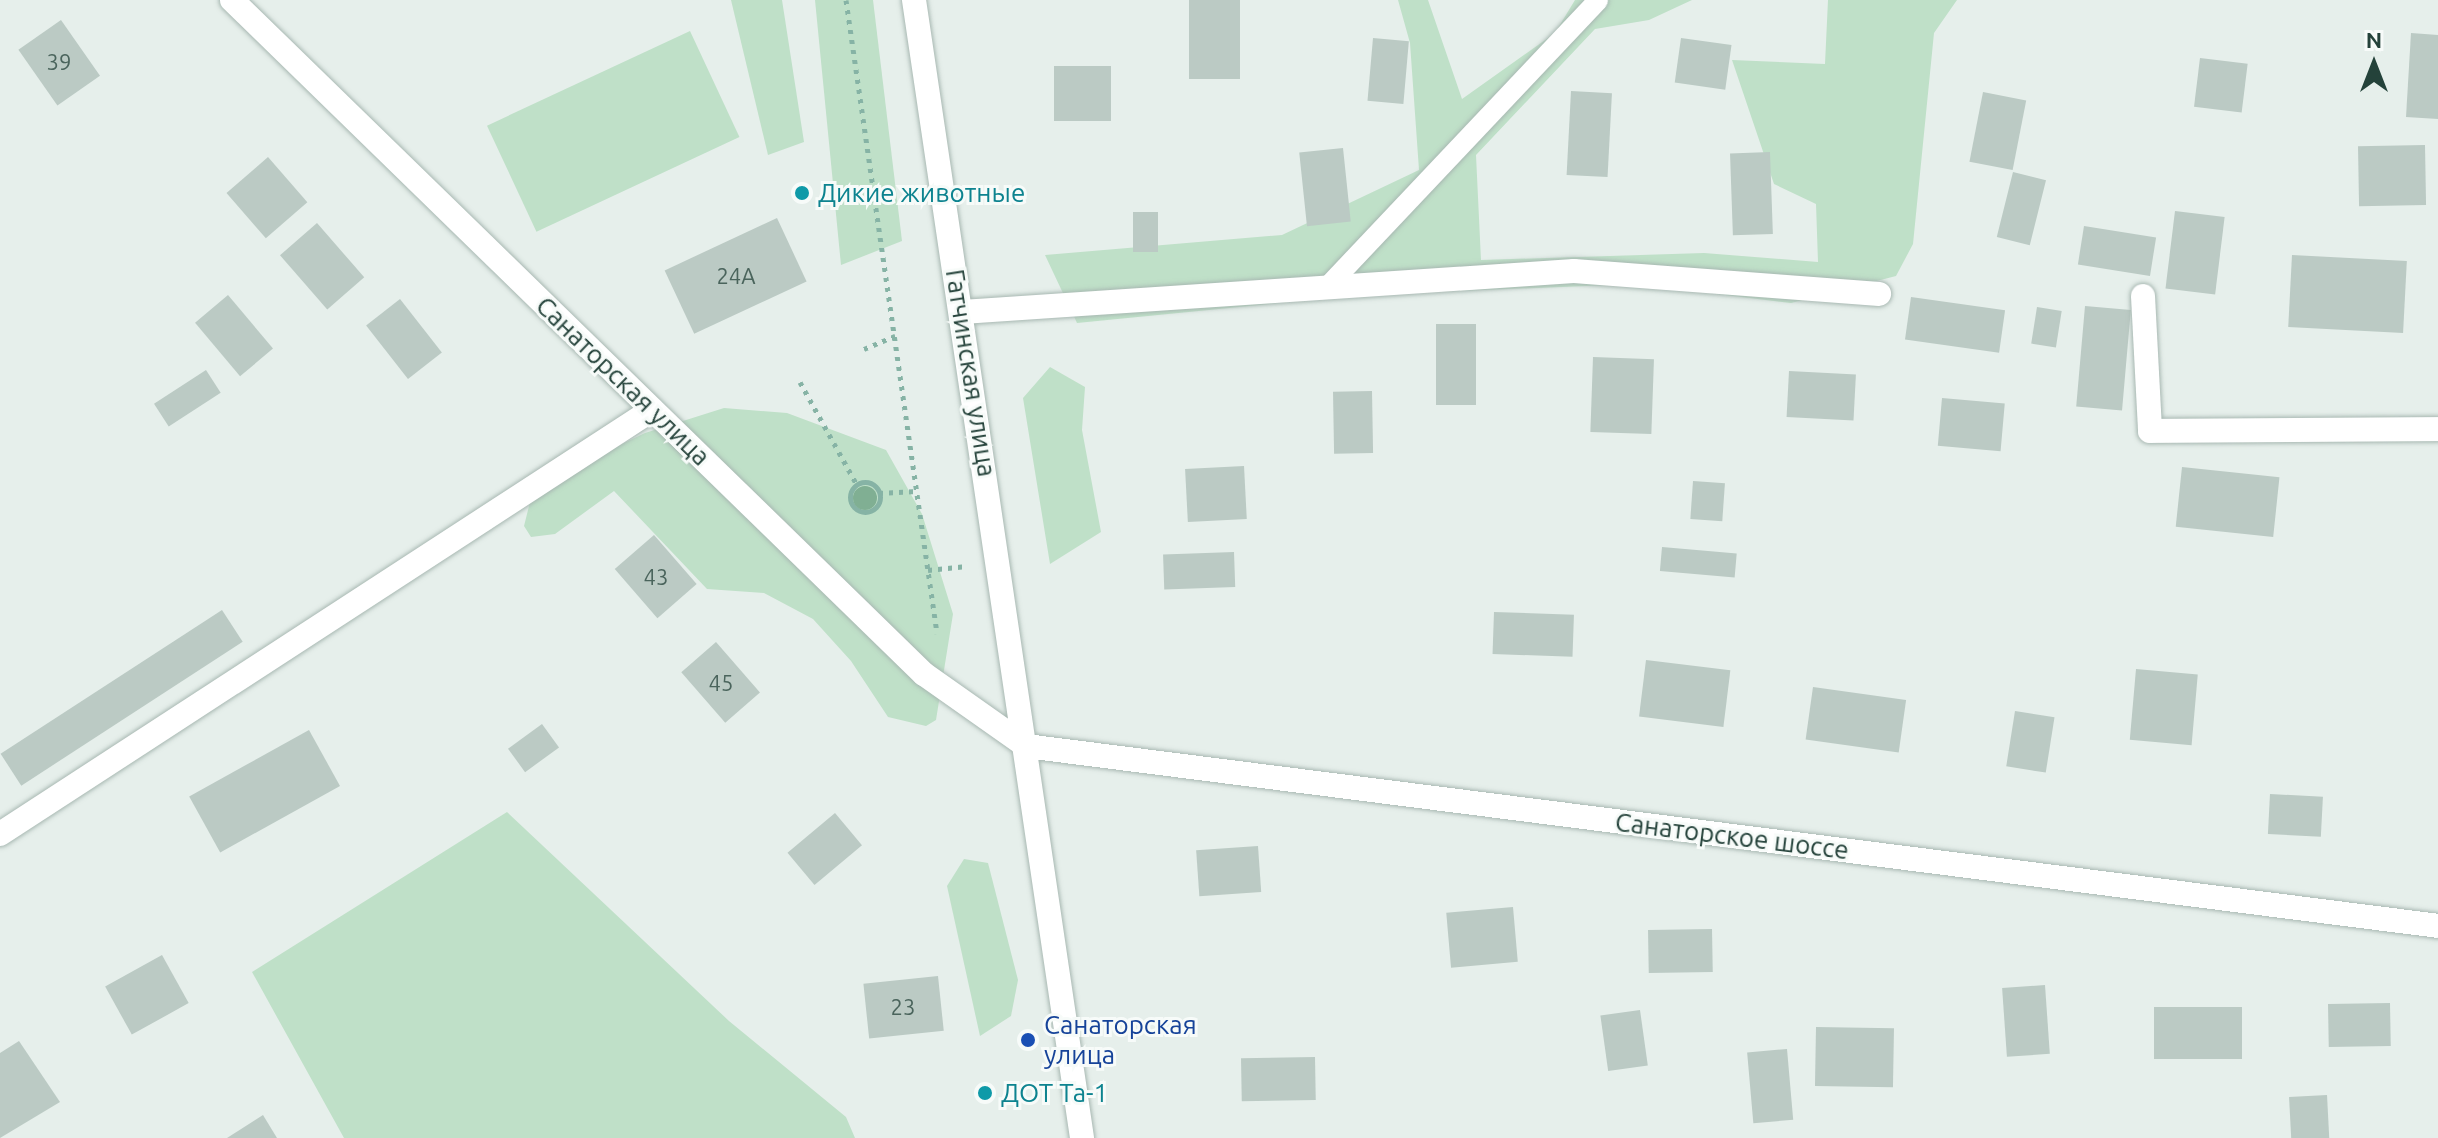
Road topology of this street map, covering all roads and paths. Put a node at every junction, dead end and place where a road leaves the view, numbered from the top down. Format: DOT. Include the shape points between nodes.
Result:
graph roads {
  1 [pos="232,0"];
  2 [pos="846,0"];
  3 [pos="914,0"];
  4 [pos="1598,0"];
  5 [pos="1328,286"];
  6 [pos="1879,294"];
  7 [pos="2143,296"];
  8 [pos="962,312"];
  9 [pos="895,336"];
  10 [pos="864,349"];
  11 [pos="800,382"];
  12 [pos="652,410"];
  13 [pos="2438,429"];
  14 [pos="857,485"];
  15 [pos="917,491"];
  16 [pos="879,493"];
  17 [pos="974,565"];
  18 [pos="928,570"];
  19 [pos="937,633"];
  20 [pos="1026,746"];
  21 [pos="0,834"];
  22 [pos="2438,926"];
  23 [pos="1082,1138"];
  1 -- 12 [label="street, Санаторская улица"];
  2 -- 9 [label="path"];
  3 -- 8 [label="street, Гатчинская улица"];
  4 -- 5 [label="lane"];
  5 -- 6 [label="street" via="1574,271"];
  5 -- 8 [label="street"];
  7 -- 13 [label="street" via="2150,431"];
  8 -- 20 [label="street, Гатчинская улица"];
  9 -- 10 [label="path"];
  9 -- 15 [label="path"];
  11 -- 14 [label="path"];
  12 -- 20 [label="street, Санаторская улица" via="924,674"];
  12 -- 21 [label="street"];
  14 -- 16 [label="path" via="869,483"];
  14 -- 16 [label="path" via="851,500 859,511 873,509"];
  15 -- 16 [label="path"];
  15 -- 18 [label="path"];
  17 -- 18 [label="path"];
  18 -- 19 [label="path"];
  20 -- 22 [label="street, Санаторское шоссе"];
  20 -- 23 [label="street, Гатчинская улица"];
}
